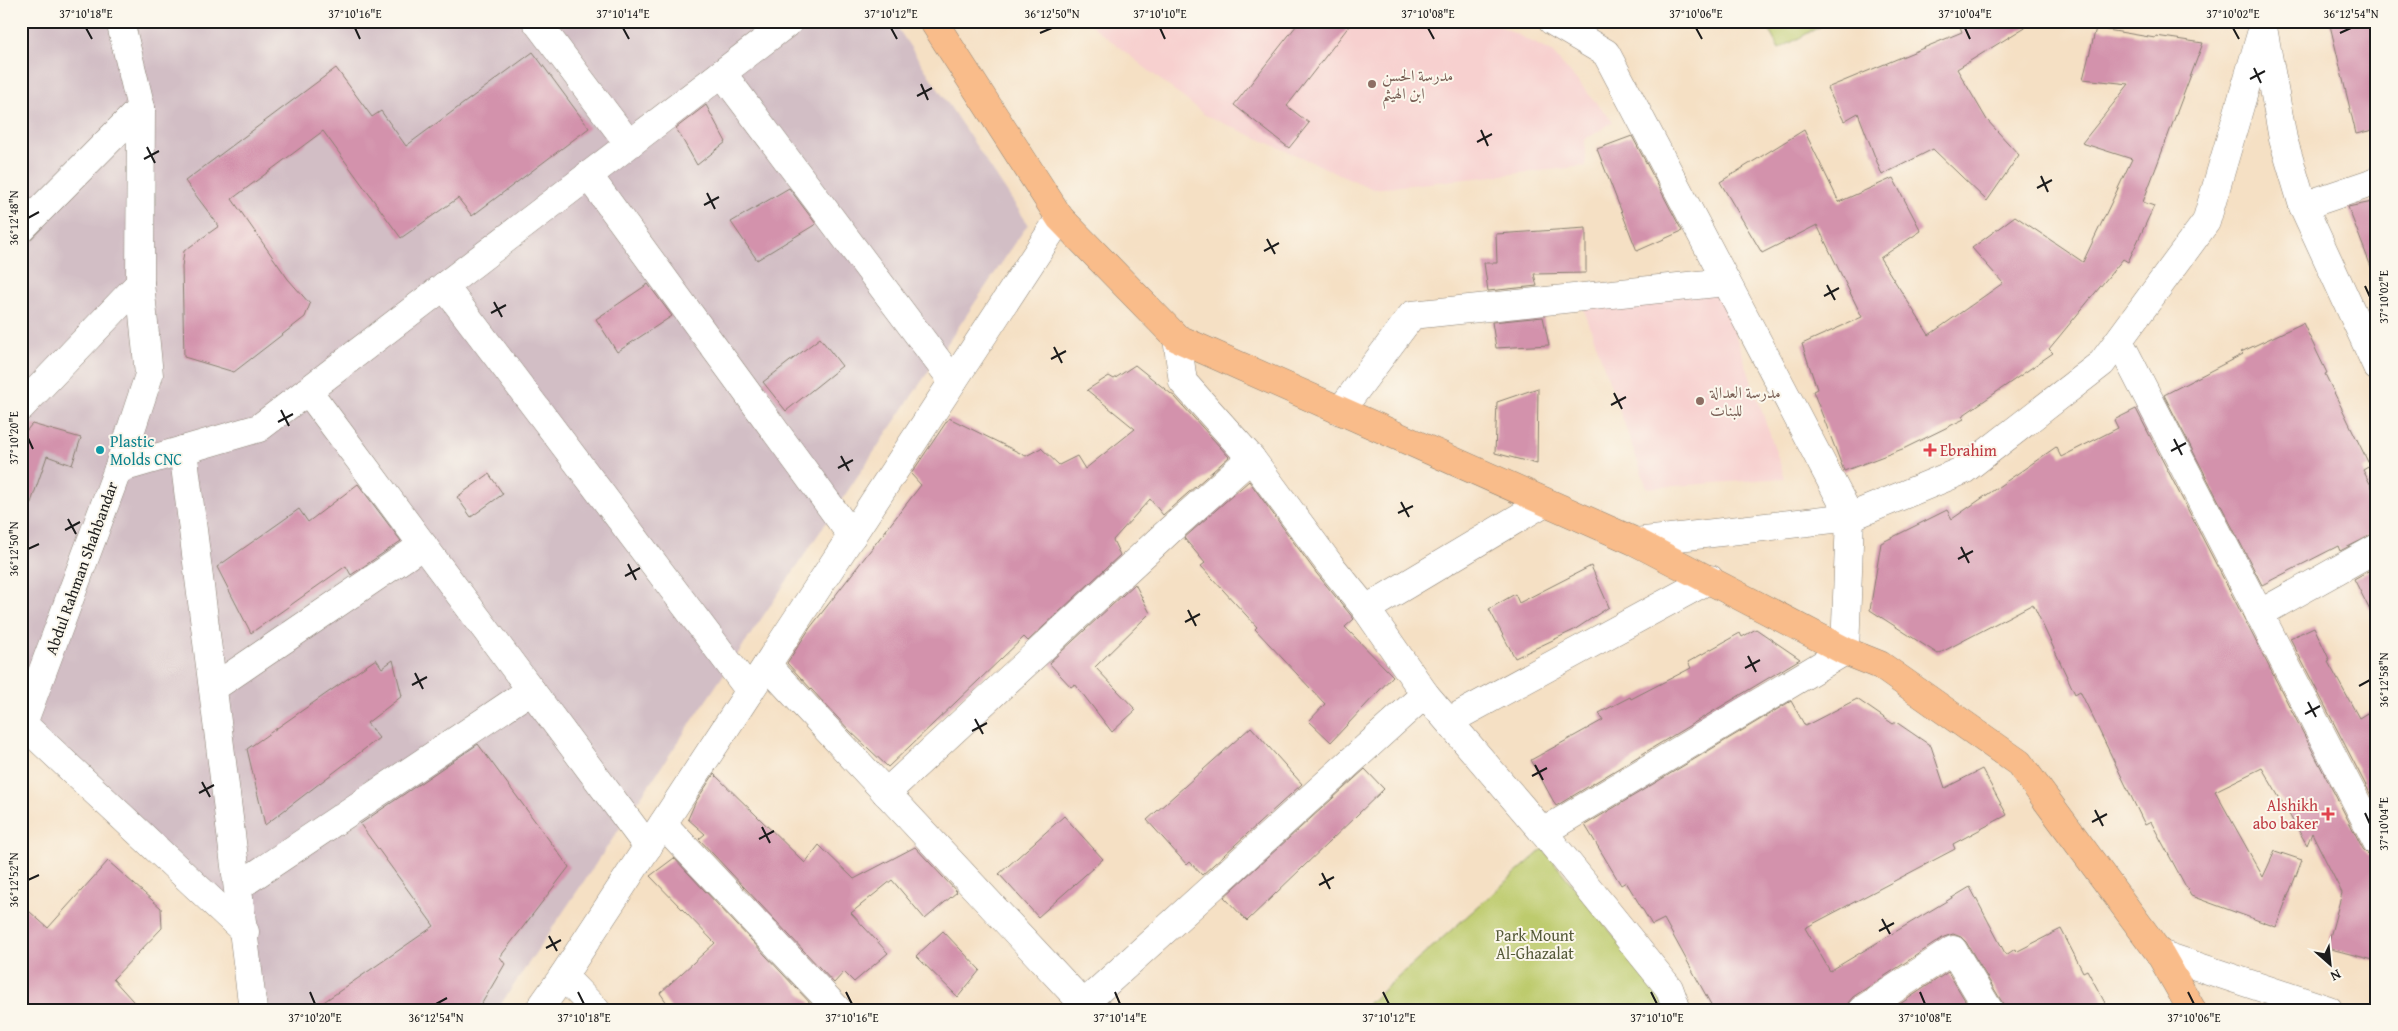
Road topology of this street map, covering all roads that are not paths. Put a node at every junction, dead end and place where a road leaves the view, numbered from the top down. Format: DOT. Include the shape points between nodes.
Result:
graph roads {
  1 [pos="120,21"];
  2 [pos="790,21"];
  3 [pos="933,21"];
  4 [pos="1552,21"];
  5 [pos="541,23"];
  6 [pos="2262,24"];
  7 [pos="722,74"];
  8 [pos="141,108"];
  9 [pos="629,144"];
  10 [pos="588,176"];
  11 [pos="2377,181"];
  12 [pos="2302,206"];
  13 [pos="1060,218"];
  14 [pos="21,229"];
  15 [pos="1726,282"];
  16 [pos="140,283"];
  17 [pos="444,286"];
  18 [pos="1177,338"];
  19 [pos="2119,341"];
  20 [pos="2377,367"];
  21 [pos="953,381"];
  22 [pos="308,391"];
  23 [pos="21,407"];
  24 [pos="1340,411"];
  25 [pos="183,450"];
  26 [pos="1251,458"];
  27 [pos="118,469"];
  28 [pos="1545,502"];
  29 [pos="1850,517"];
  30 [pos="852,536"];
  31 [pos="1636,542"];
  32 [pos="423,545"];
  33 [pos="2377,548"];
  34 [pos="1710,579"];
  35 [pos="1366,609"];
  36 [pos="2259,614"];
  37 [pos="1845,651"];
  38 [pos="767,665"];
  39 [pos="213,688"];
  40 [pos="531,690"];
  41 [pos="750,691"];
  42 [pos="1426,694"];
  43 [pos="1449,721"];
  44 [pos="22,726"];
  45 [pos="886,793"];
  46 [pos="663,824"];
  47 [pos="1543,832"];
  48 [pos="2377,842"];
  49 [pos="648,847"];
  50 [pos="239,886"];
  51 [pos="244,932"];
  52 [pos="2160,954"];
  53 [pos="563,976"];
  54 [pos="1082,1008"];
  55 [pos="253,1010"];
  56 [pos="539,1010"];
  57 [pos="596,1010"];
  58 [pos="838,1010"];
  59 [pos="1677,1010"];
  60 [pos="1862,1010"];
  61 [pos="1989,1010"];
  62 [pos="2192,1010"];
  63 [pos="2329,1010"];
  1 -- 8 [label="street, Abdul Rahman Shahbandar"];
  2 -- 7 [label="street"];
  3 -- 13 [label="main road"];
  4 -- 15 [label="street" via="1606,53"];
  5 -- 9 [label="street"];
  6 -- 12 [label="street" via="2283,139"];
  6 -- 19 [label="street" via="2206,222"];
  7 -- 9 [label="street"];
  7 -- 21 [label="street"];
  8 -- 14 [label="street"];
  8 -- 16 [label="street, Abdul Rahman Shahbandar"];
  9 -- 10 [label="street"];
  10 -- 17 [label="street"];
  10 -- 30 [label="street"];
  11 -- 12 [label="street"];
  12 -- 20 [label="street"];
  13 -- 18 [label="main road"];
  13 -- 21 [label="street"];
  15 -- 24 [label="street" via="1412,315"];
  15 -- 29 [label="street"];
  16 -- 23 [label="street"];
  16 -- 27 [label="street, Abdul Rahman Shahbandar" via="150,375"];
  17 -- 22 [label="street"];
  17 -- 41 [label="street"];
  18 -- 24 [label="main road"];
  18 -- 26 [label="street" via="1183,382"];
  19 -- 29 [label="street" via="2102,363 1964,470"];
  19 -- 36 [label="street"];
  21 -- 30 [label="street"];
  22 -- 25 [label="street" via="259,428"];
  22 -- 32 [label="street"];
  24 -- 28 [label="main road"];
  25 -- 27 [label="street"];
  25 -- 39 [label="street"];
  26 -- 35 [label="street"];
  26 -- 45 [label="street"];
  27 -- 44 [label="street, Abdul Rahman Shahbandar"];
  28 -- 31 [label="main road"];
  28 -- 35 [label="street"];
  29 -- 31 [label="street"];
  29 -- 37 [label="street"];
  30 -- 38 [label="street"];
  31 -- 34 [label="main road"];
  32 -- 39 [label="street"];
  32 -- 40 [label="street"];
  33 -- 36 [label="street"];
  34 -- 37 [label="main road"];
  34 -- 43 [label="street"];
  35 -- 42 [label="street"];
  36 -- 48 [label="street"];
  37 -- 47 [label="street"];
  37 -- 52 [label="main road" via="1880,665 2019,763"];
  38 -- 41 [label="street"];
  38 -- 45 [label="street"];
  39 -- 50 [label="street"];
  40 -- 49 [label="street"];
  40 -- 50 [label="street"];
  41 -- 46 [label="street"];
  42 -- 43 [label="street"];
  42 -- 54 [label="street"];
  43 -- 47 [label="street"];
  44 -- 51 [label="street"];
  45 -- 54 [label="street"];
  46 -- 49 [label="street"];
  46 -- 58 [label="street"];
  47 -- 59 [label="street" via="1669,988"];
  49 -- 53 [label="street"];
  50 -- 51 [label="street"];
  51 -- 55 [label="street"];
  52 -- 62 [label="main road"];
  52 -- 63 [label="street"];
  53 -- 56 [label="street"];
  53 -- 57 [label="street"];
  60 -- 61 [label="street" via="1953,950"];
}
